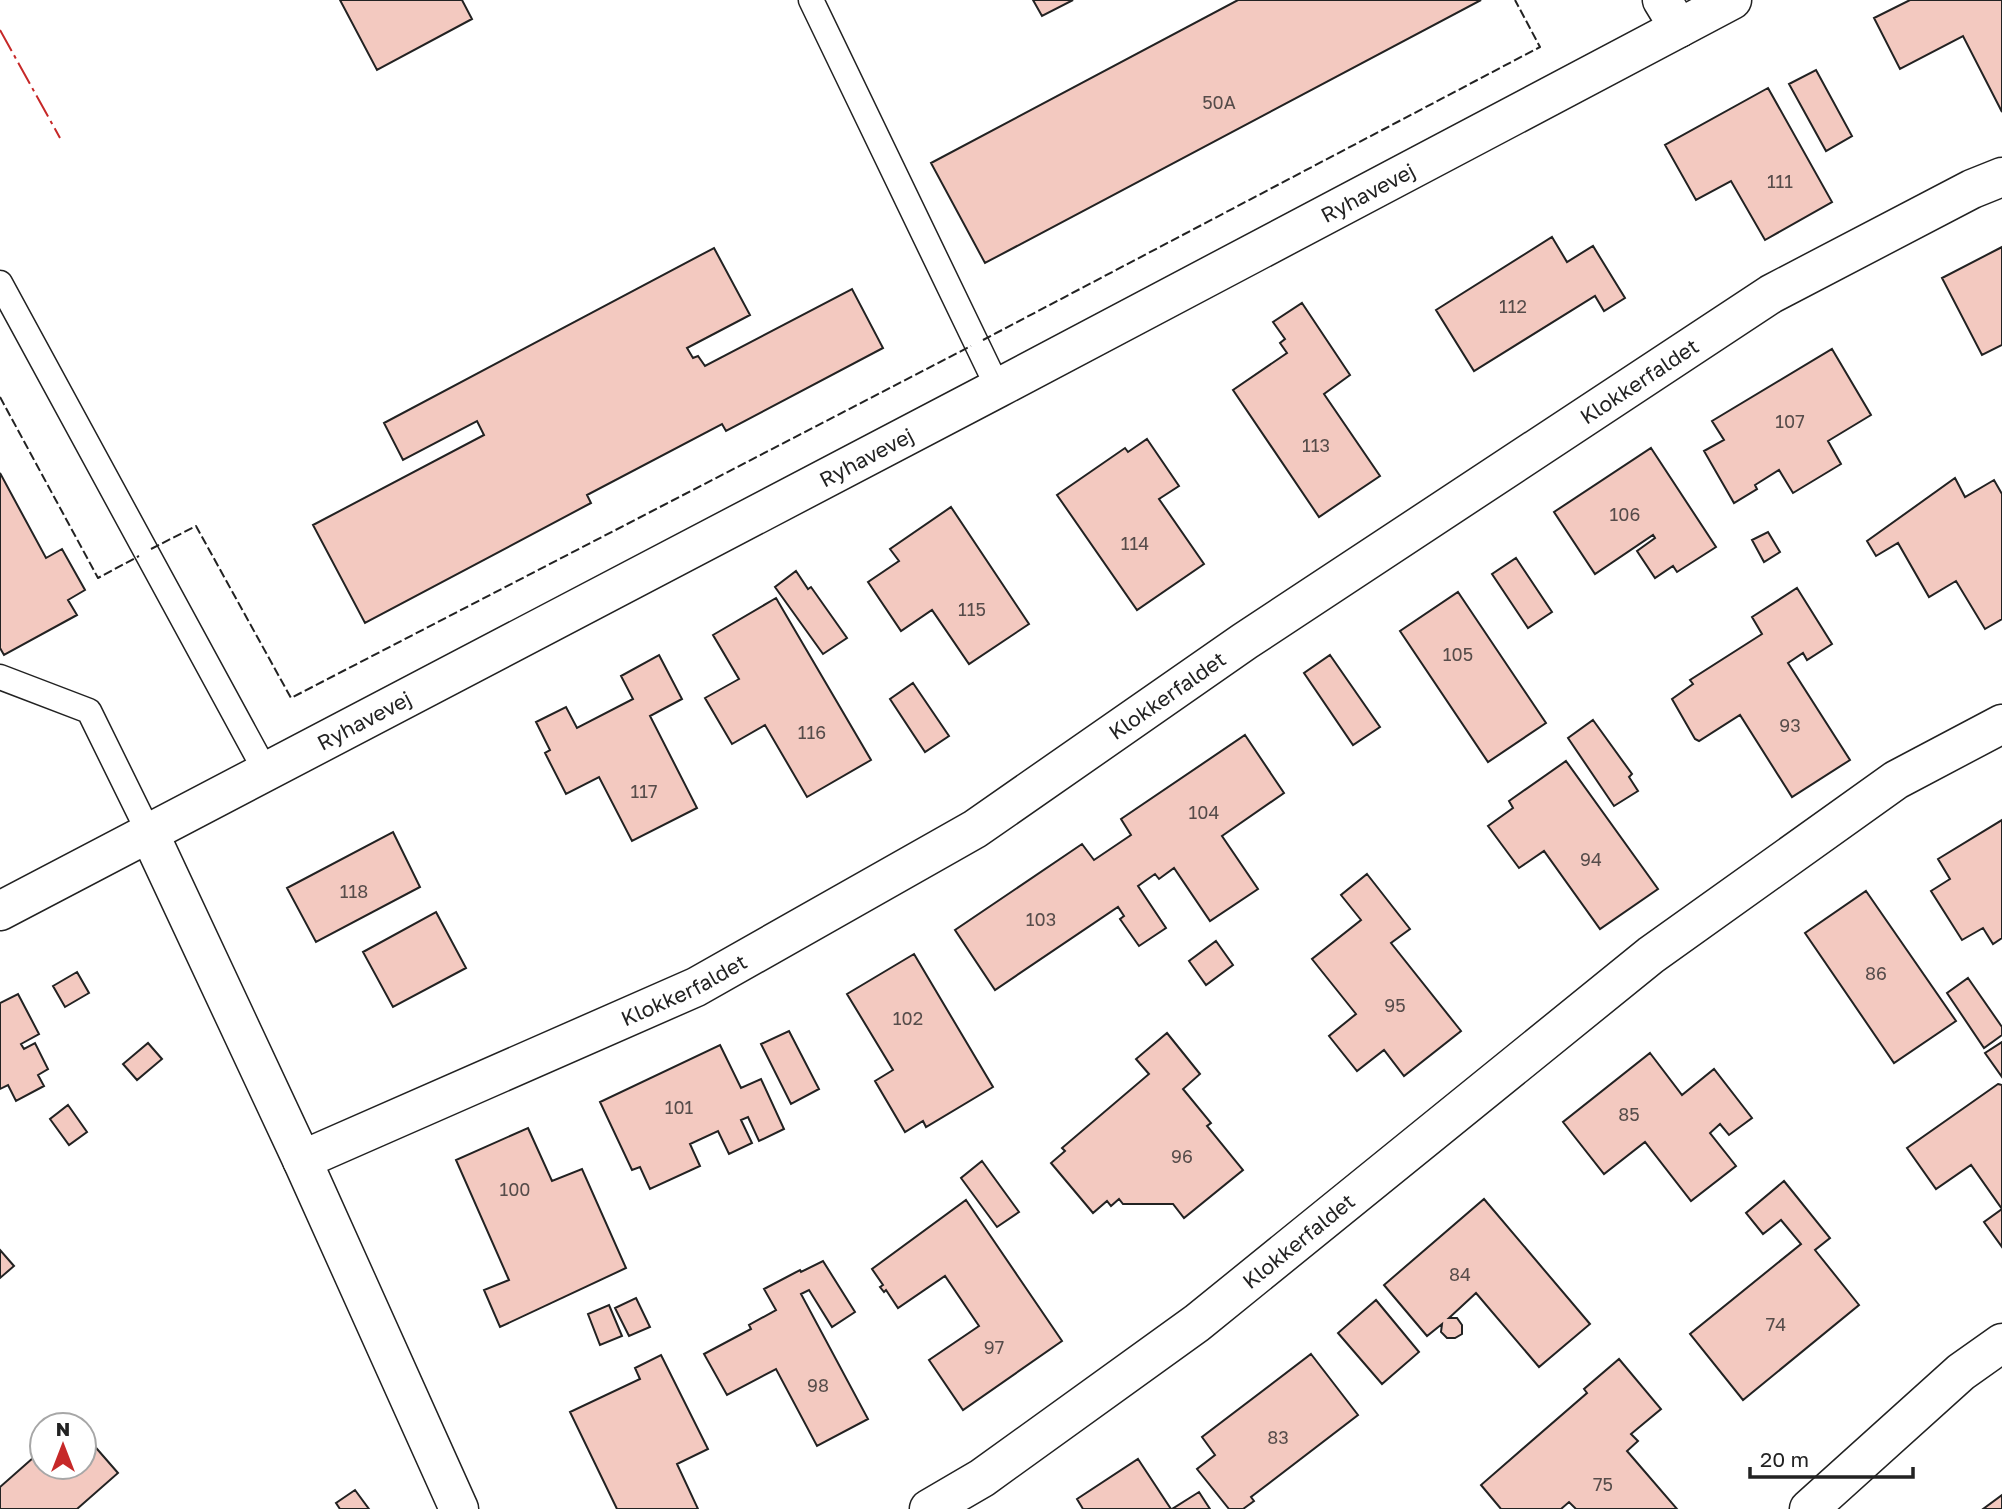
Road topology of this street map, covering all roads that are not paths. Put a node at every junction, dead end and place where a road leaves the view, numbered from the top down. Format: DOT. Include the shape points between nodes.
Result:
graph roads {
  1 [pos="811,0"];
  2 [pos="1732,0"];
  3 [pos="1671,14"];
  4 [pos="2002,177"];
  5 [pos="0,283"];
  6 [pos="998,388"];
  7 [pos="0,677"];
  8 [pos="2002,724"];
  9 [pos="266,772"];
  10 [pos="149,833"];
  11 [pos="0,911"];
  12 [pos="302,1160"];
  13 [pos="2002,1343"];
  14 [pos="459,1509"];
  15 [pos="929,1509"];
  16 [pos="1809,1509"];
  1 -- 6 [label="lane"];
  2 -- 3 [label="street, Ryhavevej"];
  3 -- 6 [label="street, Ryhavevej"];
  4 -- 12 [label="street, Klokkerfaldet" via="1771,294 1245,641 975,829 696,987"];
  5 -- 9 [label="lane"];
  6 -- 9 [label="street, Ryhavevej"];
  7 -- 10 [label="lane" via="89,711"];
  8 -- 15 [label="street, Klokkerfaldet" via="1896,780 1651,955 1197,1323 982,1478"];
  9 -- 10 [label="street, Ryhavevej"];
  10 -- 11 [label="street, Ryhavevej"];
  10 -- 12 [label="street"];
  12 -- 14 [label="street"];
  13 -- 16 [label="street" via="1961,1372"];
}
